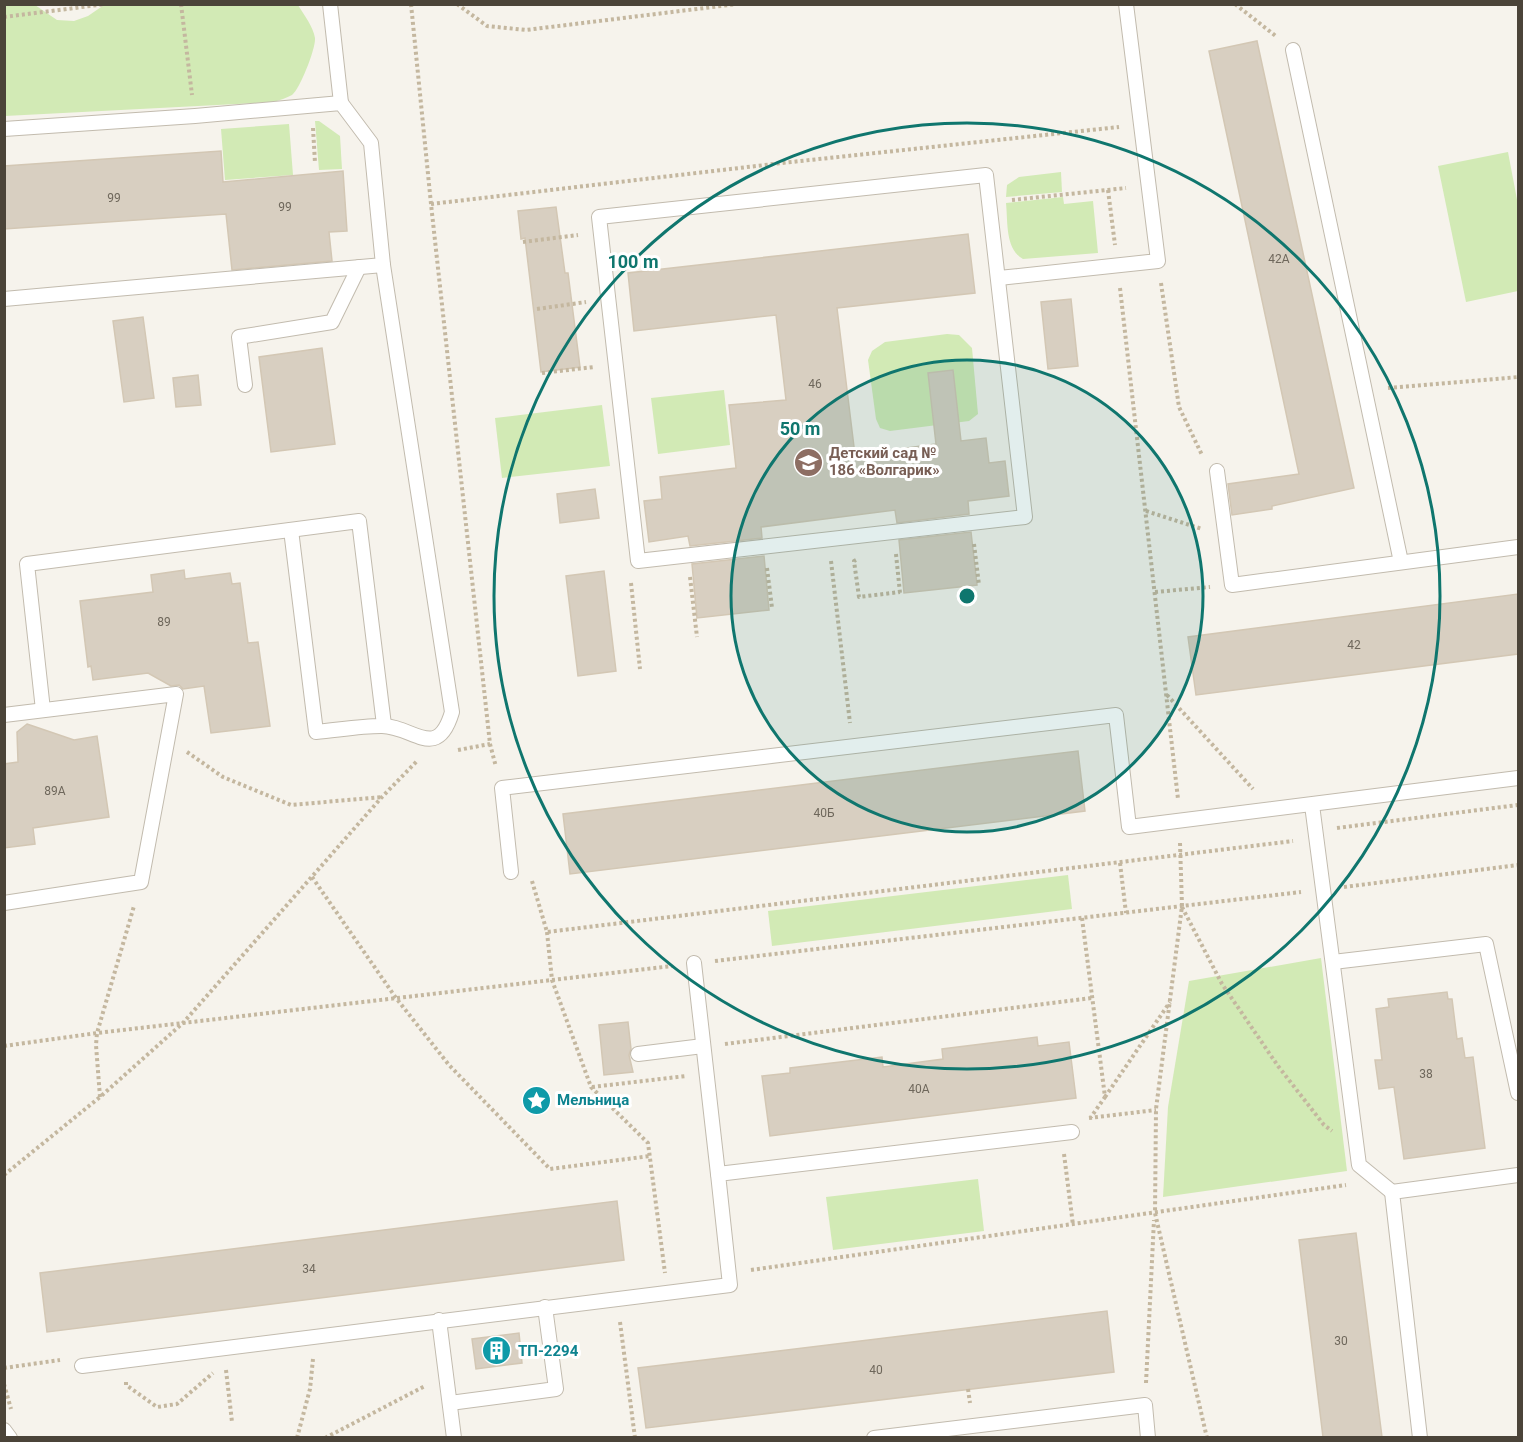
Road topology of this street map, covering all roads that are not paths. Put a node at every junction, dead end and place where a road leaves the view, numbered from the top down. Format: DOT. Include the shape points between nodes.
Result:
graph roads {
  1 [pos="330,4"];
  2 [pos="1126,4"];
  3 [pos="1293,50"];
  4 [pos="341,103"];
  5 [pos="4,129"];
  6 [pos="383,265"];
  7 [pos="359,267"];
  8 [pos="999,278"];
  9 [pos="4,298"];
  10 [pos="245,385"];
  11 [pos="1217,471"];
  12 [pos="291,530"];
  13 [pos="1518,547"];
  14 [pos="1401,562"];
  15 [pos="43,710"];
  16 [pos="4,715"];
  17 [pos="384,725"];
  18 [pos="1518,778"];
  19 [pos="1312,805"];
  20 [pos="511,872"];
  21 [pos="4,903"];
  22 [pos="1333,962"];
  23 [pos="694,963"];
  24 [pos="703,1046"];
  25 [pos="638,1054"];
  26 [pos="1518,1093"];
  27 [pos="1067,1133"];
  28 [pos="718,1174"];
  29 [pos="1518,1174"];
  30 [pos="1392,1192"];
  31 [pos="546,1307"];
  32 [pos="439,1320"];
  33 [pos="82,1366"];
  34 [pos="450,1403"];
  35 [pos="4,1430"];
  36 [pos="10,1437"];
  37 [pos="454,1437"];
  38 [pos="874,1437"];
  39 [pos="1149,1437"];
  40 [pos="1420,1437"];
  1 -- 4 [label="lane"];
  2 -- 8 [label="lane" via="1158,261"];
  3 -- 14 [label="lane"];
  4 -- 5 [label="lane"];
  4 -- 6 [label="lane" via="371,143"];
  6 -- 7 [label="lane"];
  6 -- 17 [label="lane" via="452,712 448,726 440,735 430,738 421,739"];
  7 -- 9 [label="lane"];
  7 -- 10 [label="lane" via="332,322 239,337"];
  8 -- 8 [label="lane" via="1025,517 638,561 599,217 986,175"];
  11 -- 14 [label="lane" via="1232,585"];
  12 -- 15 [label="lane" via="27,564"];
  12 -- 17 [label="lane" via="316,732"];
  12 -- 17 [label="lane" via="359,521"];
  13 -- 14 [label="lane"];
  15 -- 16 [label="lane"];
  15 -- 21 [label="lane" via="176,694 141,882"];
  18 -- 19 [label="lane"];
  19 -- 20 [label="lane" via="1129,827 1116,715 502,788"];
  19 -- 22 [label="lane"];
  22 -- 26 [label="lane" via="1486,944"];
  22 -- 30 [label="lane" via="1359,1165"];
  23 -- 24 [label="lane"];
  24 -- 25 [label="lane"];
  24 -- 28 [label="lane"];
  27 -- 28 [label="lane"];
  28 -- 31 [label="lane" via="730,1285"];
  29 -- 30 [label="lane"];
  30 -- 40 [label="lane"];
  31 -- 32 [label="lane"];
  31 -- 34 [label="lane" via="556,1389"];
  32 -- 33 [label="lane" via="315,1337 224,1355"];
  32 -- 34 [label="lane"];
  34 -- 37 [label="lane"];
  35 -- 36 [label="lane"];
  38 -- 39 [label="lane" via="1144,1405"];
}
